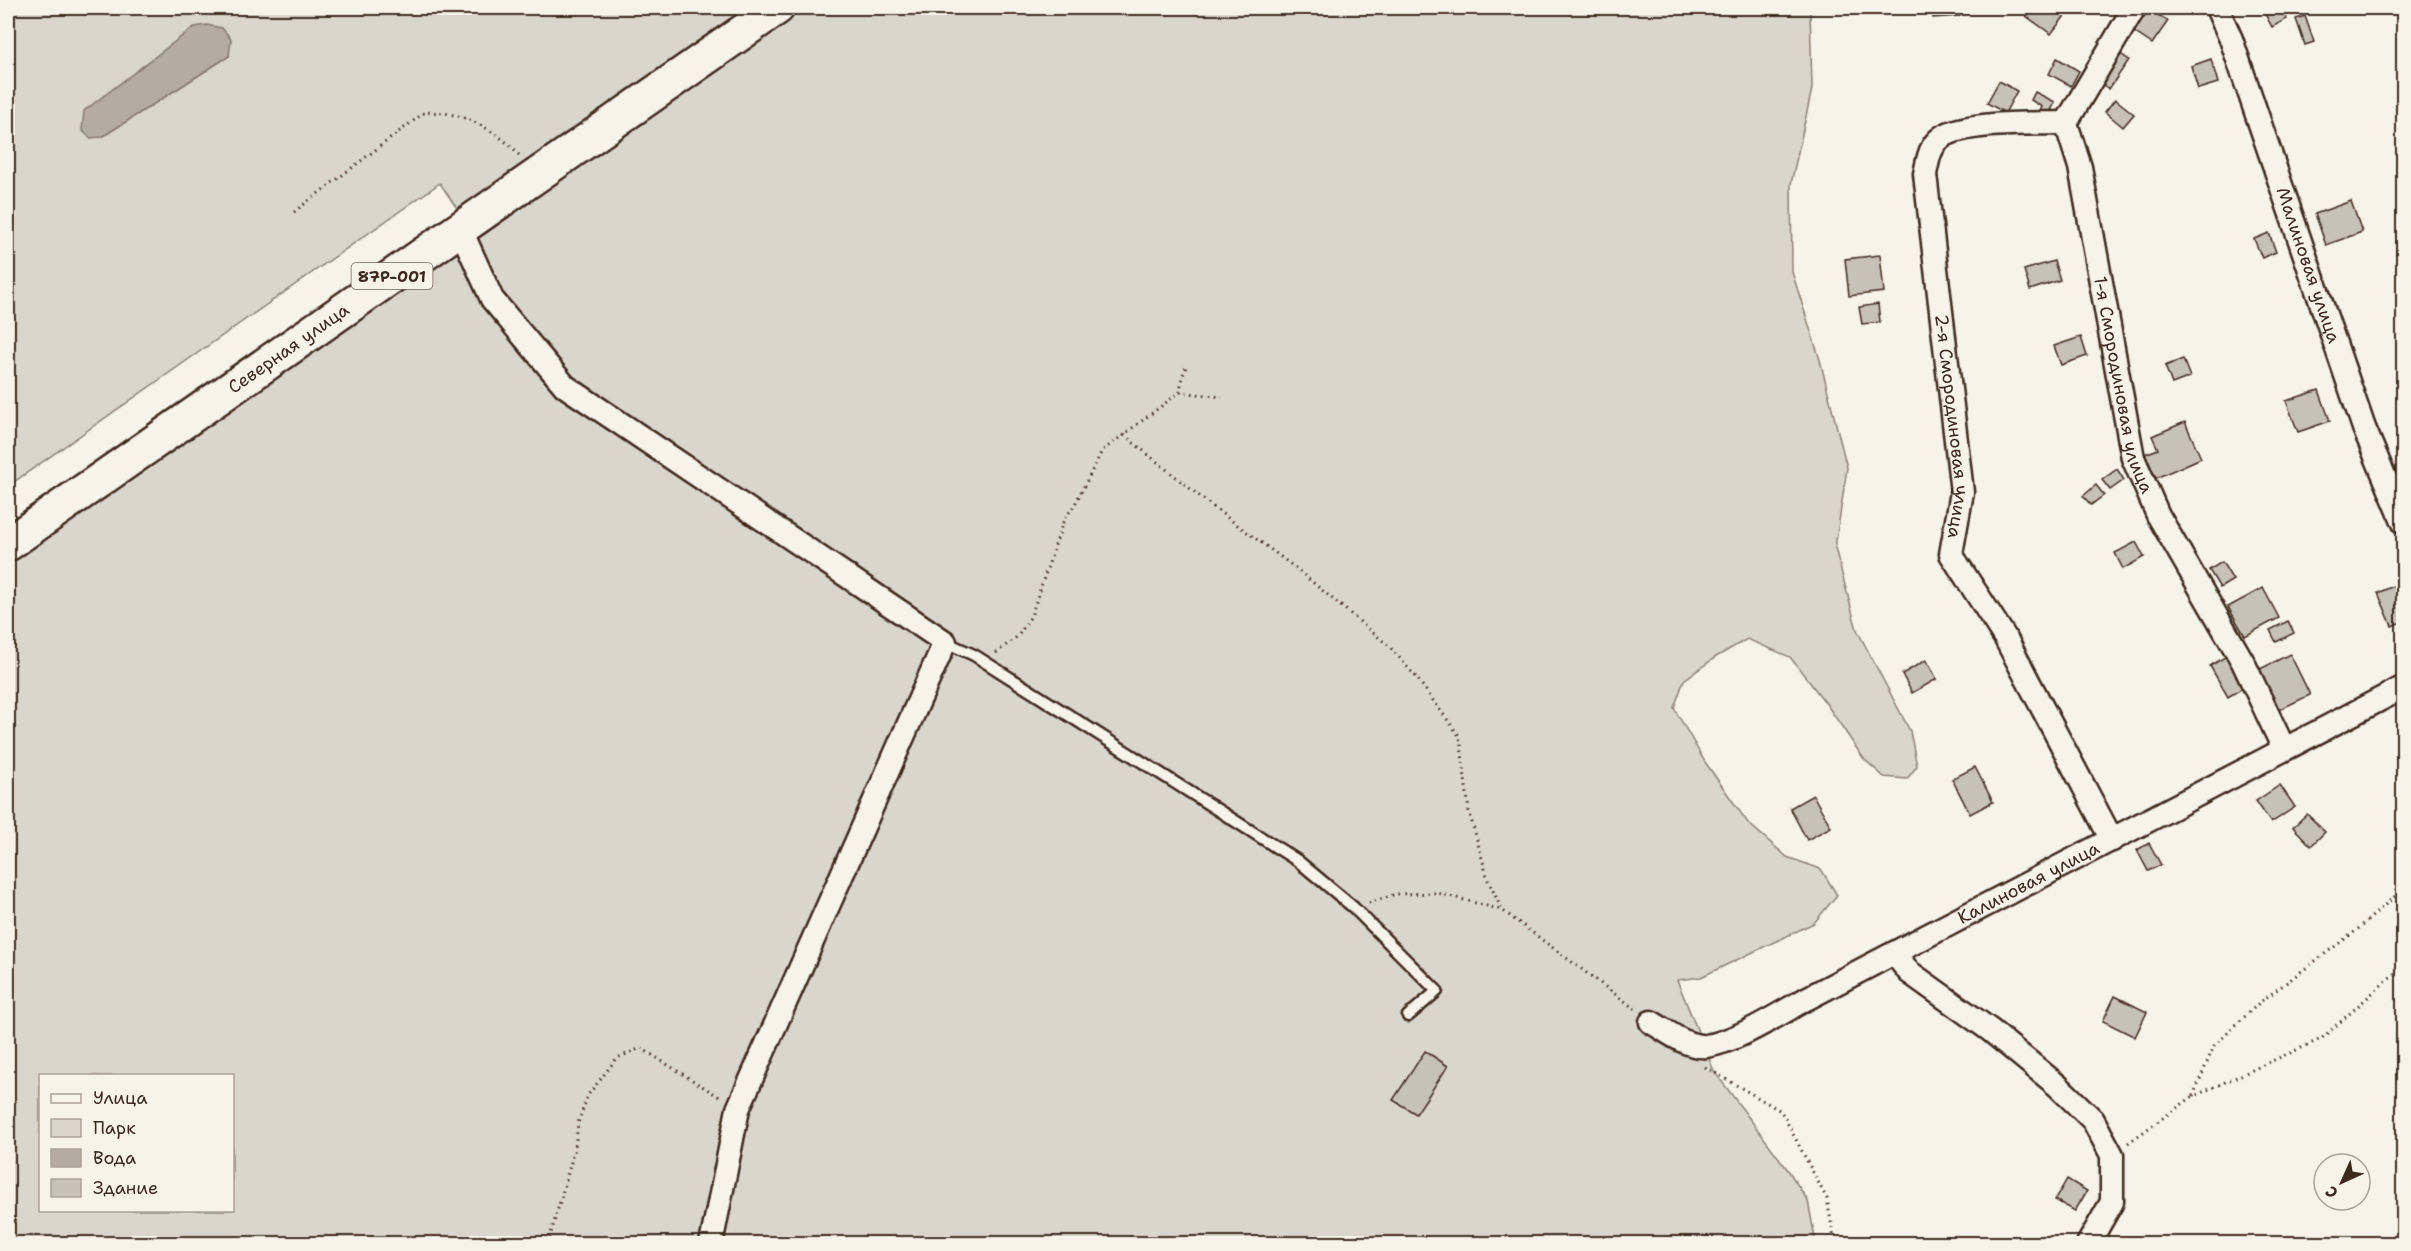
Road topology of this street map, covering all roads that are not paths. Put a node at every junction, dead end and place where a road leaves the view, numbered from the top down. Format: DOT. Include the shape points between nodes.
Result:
graph roads {
  1 [pos="777,8"];
  2 [pos="2134,8"];
  3 [pos="2217,8"];
  4 [pos="2066,123"];
  5 [pos="460,228"];
  6 [pos="2403,523"];
  7 [pos="8,544"];
  8 [pos="945,642"];
  9 [pos="2403,687"];
  10 [pos="2284,749"];
  11 [pos="2112,840"];
  12 [pos="1894,954"];
  13 [pos="1408,1016"];
  14 [pos="1651,1022"];
  15 [pos="711,1244"];
  16 [pos="2088,1244"];
  1 -- 5 [label="main road, Северная улица / 87Р-001"];
  2 -- 4 [label="street"];
  3 -- 6 [label="street, Малиновая улица" via="2364,428"];
  4 -- 10 [label="street, 1-я Смородиновая улица" via="2080,167 2133,458 2158,515 2243,662"];
  4 -- 11 [label="street, 2-я Смородиновая улица" via="1963,128 1941,137 1929,152 1925,174 1962,492 1951,554 2006,639"];
  5 -- 7 [label="main road, Северная улица / 87Р-001"];
  5 -- 8 [label="street" via="492,299 565,386"];
  8 -- 13 [label="lane" via="974,655 1298,861 1353,907 1437,991"];
  8 -- 15 [label="street" via="738,1108"];
  9 -- 10 [label="street, Калиновая улица"];
  10 -- 11 [label="street, Калиновая улица"];
  11 -- 12 [label="street, Калиновая улица"];
  12 -- 14 [label="street, Калиновая улица" via="1745,1033 1705,1046 1685,1042"];
  12 -- 16 [label="street" via="1909,972 1990,1030 2093,1120 2112,1155 2112,1202"];
}
